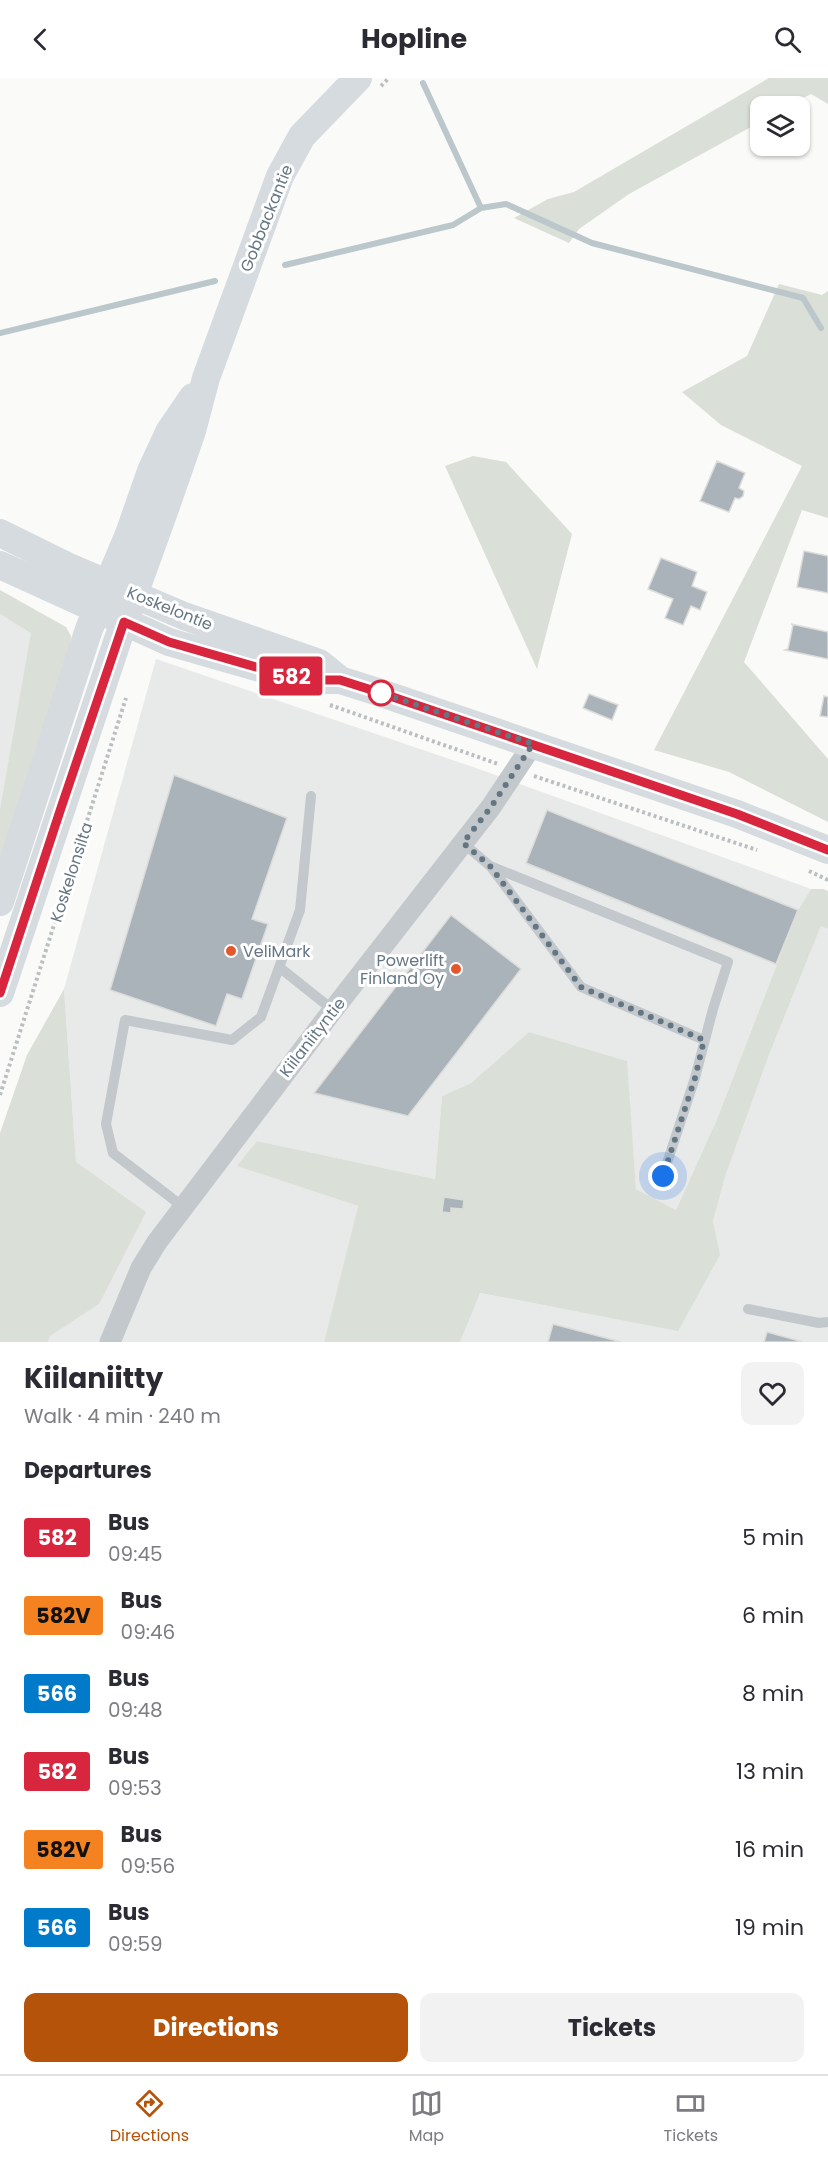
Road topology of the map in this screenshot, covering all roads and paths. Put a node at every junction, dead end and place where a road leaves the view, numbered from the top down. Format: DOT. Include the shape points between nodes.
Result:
graph roads {
  1 [pos="358,78"];
  2 [pos="206,378"];
  3 [pos="0,533"];
  4 [pos="0,565"];
  5 [pos="108,583"];
  6 [pos="135,595"];
  7 [pos="97,610"];
  8 [pos="124,622"];
  9 [pos="332,692"];
  10 [pos="128,693"];
  11 [pos="533,744"];
  12 [pos="515,770"];
  13 [pos="311,796"];
  14 [pos="463,843"];
  15 [pos="828,850"];
  16 [pos="761,852"];
  17 [pos="490,866"];
  18 [pos="803,868"];
  19 [pos="828,880"];
  20 [pos="0,902"];
  21 [pos="279,967"];
  22 [pos="0,993"];
  23 [pos="333,1010"];
  24 [pos="704,1040"];
  25 [pos="0,1095"];
  26 [pos="663,1176"];
  27 [pos="182,1206"];
  28 [pos="748,1309"];
  29 [pos="828,1322"];
  30 [pos="110,1342"];
  1 -- 2 [label="main road, Gobbackantie" via="302,136 280,176"];
  2 -- 5 [label="main road, Gobbackantie" via="170,432 151,471"];
  2 -- 6 [label="main road, Gobbackantie" via="192,431"];
  3 -- 5 [label="main road, Koskelontie"];
  4 -- 7 [label="main road"];
  5 -- 6 [label="main road, Koskelontie"];
  5 -- 7 [label="main road"];
  6 -- 8 [label="main road, Koskelonsilta"];
  6 -- 9 [label="main road, Koskelontie" via="319,663"];
  7 -- 8 [label="main road"];
  7 -- 20 [label="main road"];
  8 -- 9 [label="main road" via="169,642 308,680"];
  8 -- 22 [label="main road, Koskelonsilta"];
  9 -- 11 [label="main road"];
  9 -- 12 [label="path"];
  10 -- 25 [label="path, Koskelonsilta"];
  11 -- 12 [label="street, Kiilaniityntie"];
  11 -- 15 [label="main road" via="737,814"];
  12 -- 14 [label="street, Kiilaniityntie"];
  12 -- 16 [label="path"];
  13 -- 21 [label="lane" via="300,910"];
  14 -- 17 [label="lane"];
  14 -- 23 [label="street, Kiilaniityntie"];
  17 -- 24 [label="lane" via="581,987"];
  17 -- 24 [label="lane" via="728,962"];
  18 -- 19 [label="path"];
  21 -- 23 [label="lane"];
  21 -- 27 [label="lane" via="261,1017 232,1040 125,1020 106,1124 113,1153"];
  23 -- 27 [label="street, Kiilaniityntie"];
  24 -- 26 [label="lane"];
  27 -- 30 [label="street, Kiilaniityntie" via="141,1268"];
  28 -- 29 [label="lane"];
}
